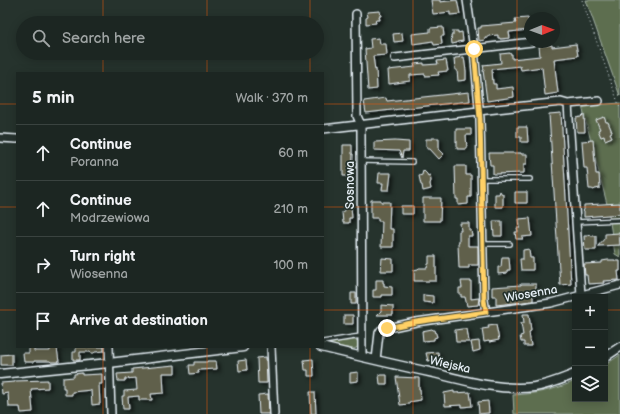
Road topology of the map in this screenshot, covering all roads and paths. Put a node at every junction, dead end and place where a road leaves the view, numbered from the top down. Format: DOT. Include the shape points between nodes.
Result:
graph roads {
  1 [pos="467,0"];
  2 [pos="582,0"];
  3 [pos="356,14"];
  4 [pos="524,43"];
  5 [pos="474,49"];
  6 [pos="395,58"];
  7 [pos="599,101"];
  8 [pos="568,104"];
  9 [pos="620,108"];
  10 [pos="479,111"];
  11 [pos="361,125"];
  12 [pos="324,129"];
  13 [pos="0,138"];
  14 [pos="16,139"];
  15 [pos="361,161"];
  16 [pos="412,162"];
  17 [pos="530,178"];
  18 [pos="482,179"];
  19 [pos="620,220"];
  20 [pos="576,222"];
  21 [pos="483,244"];
  22 [pos="510,244"];
  23 [pos="620,284"];
  24 [pos="581,294"];
  25 [pos="585,294"];
  26 [pos="572,297"];
  27 [pos="486,312"];
  28 [pos="362,336"];
  29 [pos="324,342"];
  30 [pos="620,347"];
  31 [pos="109,348"];
  32 [pos="234,348"];
  33 [pos="271,348"];
  34 [pos="324,348"];
  35 [pos="608,355"];
  36 [pos="362,357"];
  37 [pos="376,360"];
  38 [pos="109,363"];
  39 [pos="0,374"];
  40 [pos="572,375"];
  41 [pos="111,414"];
  42 [pos="274,414"];
  1 -- 5 [label="street"];
  2 -- 9 [label="path"];
  3 -- 11 [label="street, Sosnowa" via="357,116"];
  4 -- 5 [label="street"];
  5 -- 6 [label="street"];
  5 -- 10 [label="street"];
  7 -- 8 [label="street"];
  8 -- 10 [label="street" via="561,102"];
  8 -- 20 [label="street"];
  10 -- 11 [label="street"];
  10 -- 18 [label="street"];
  11 -- 12 [label="street"];
  11 -- 15 [label="street, Sosnowa"];
  13 -- 14 [label="street"];
  15 -- 16 [label="lane"];
  15 -- 28 [label="street, Sosnowa"];
  17 -- 18 [label="lane"];
  18 -- 21 [label="street"];
  19 -- 20 [label="lane"];
  20 -- 24 [label="street"];
  21 -- 22 [label="lane"];
  21 -- 27 [label="street"];
  23 -- 25 [label="street, Wiosenna"];
  26 -- 27 [label="street, Wiosenna" via="551,303"];
  27 -- 37 [label="street, Wiosenna" via="383,329 379,333"];
  28 -- 29 [label="lane"];
  28 -- 36 [label="street, Sosnowa"];
  30 -- 35 [label="street"];
  31 -- 38 [label="street"];
  32 -- 38 [label="street"];
  33 -- 42 [label="street"];
  34 -- 36 [label="street, Wiejska"];
  36 -- 37 [label="street, Wiejska"];
  37 -- 40 [label="street, Wiejska" via="508,388 535,387"];
  38 -- 39 [label="street"];
  38 -- 41 [label="street"];
}
